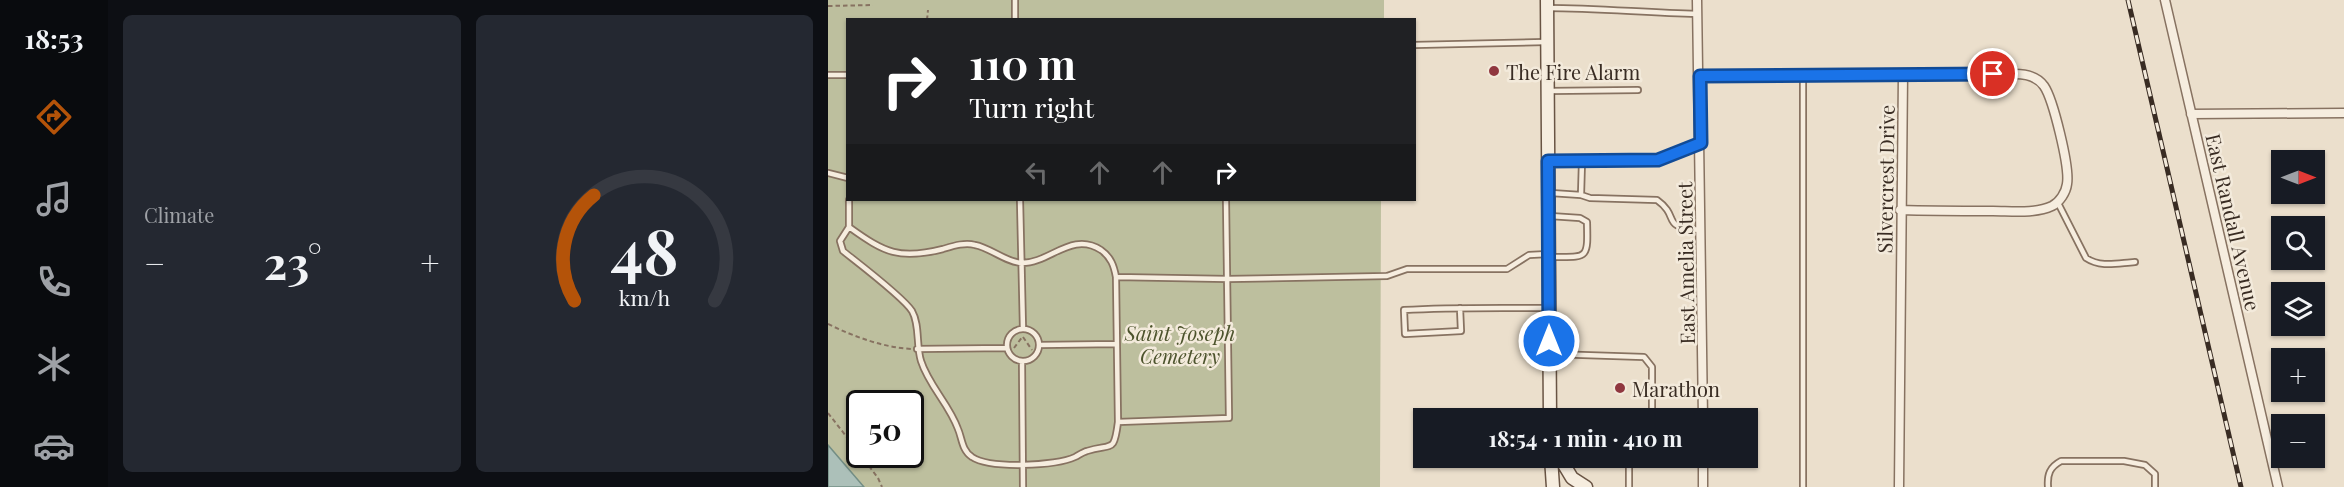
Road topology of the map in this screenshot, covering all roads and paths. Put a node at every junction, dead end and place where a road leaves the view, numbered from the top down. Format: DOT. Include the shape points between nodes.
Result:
graph roads {
  1 [pos="1015,0"];
  2 [pos="1697,0"];
  3 [pos="2165,0"];
  4 [pos="1547,4"];
  5 [pos="873,5"];
  6 [pos="828,6"];
  7 [pos="928,10"];
  8 [pos="1697,14"];
  9 [pos="927,18"];
  10 [pos="1016,18"];
  11 [pos="1547,42"];
  12 [pos="1416,45"];
  13 [pos="1803,74"];
  14 [pos="1903,74"];
  15 [pos="828,75"];
  16 [pos="846,75"];
  17 [pos="1700,76"];
  18 [pos="1638,90"];
  19 [pos="1548,91"];
  20 [pos="2344,113"];
  21 [pos="2192,114"];
  22 [pos="1701,143"];
  23 [pos="1582,160"];
  24 [pos="1548,161"];
  25 [pos="828,173"];
  26 [pos="846,178"];
  27 [pos="1548,193"];
  28 [pos="1581,195"];
  29 [pos="849,201"];
  30 [pos="1020,201"];
  31 [pos="1226,201"];
  32 [pos="2058,203"];
  33 [pos="1900,210"];
  34 [pos="1548,216"];
  35 [pos="849,227"];
  36 [pos="1701,230"];
  37 [pos="1548,256"];
  38 [pos="2135,262"];
  39 [pos="1022,263"];
  40 [pos="1116,277"];
  41 [pos="1228,279"];
  42 [pos="1460,308"];
  43 [pos="1549,308"];
  44 [pos="828,324"];
  45 [pos="1023,329"];
  46 [pos="1023,336"];
  47 [pos="1039,345"];
  48 [pos="1116,345"];
  49 [pos="917,349"];
  50 [pos="1007,350"];
  51 [pos="1037,353"];
  52 [pos="1549,354"];
  53 [pos="1022,362"];
  54 [pos="1550,408"];
  55 [pos="1652,408"];
  56 [pos="1703,408"];
  57 [pos="828,413"];
  58 [pos="1118,422"];
  59 [pos="846,436"];
  60 [pos="1023,464"];
  61 [pos="870,468"];
  62 [pos="1552,468"];
  63 [pos="1566,468"];
  64 [pos="1629,468"];
  65 [pos="1703,468"];
  66 [pos="882,487"];
  67 [pos="1023,487"];
  68 [pos="1553,487"];
  69 [pos="1586,487"];
  70 [pos="1629,487"];
  71 [pos="1703,487"];
  72 [pos="1803,487"];
  73 [pos="1899,487"];
  74 [pos="2048,487"];
  75 [pos="2155,487"];
  76 [pos="2278,487"];
  1 -- 10 [label="lane"];
  2 -- 8 [label="street, East Amelia Street"];
  3 -- 21 [label="street, East Randall Avenue"];
  4 -- 8 [label="lane"];
  4 -- 11 [label="main road"];
  5 -- 6 [label="path"];
  7 -- 9 [label="path"];
  8 -- 17 [label="street, East Amelia Street"];
  11 -- 12 [label="lane"];
  11 -- 19 [label="main road"];
  13 -- 14 [label="street"];
  13 -- 17 [label="street"];
  13 -- 72 [label="lane"];
  14 -- 32 [label="street" via="2027,74 2036,78 2048,96 2065,163 2067,184"];
  14 -- 33 [label="street, Silvercrest Drive"];
  15 -- 16 [label="lane"];
  17 -- 22 [label="street, East Amelia Street"];
  18 -- 19 [label="lane"];
  19 -- 24 [label="main road"];
  20 -- 21 [label="street"];
  21 -- 76 [label="street, East Randall Avenue"];
  22 -- 23 [label="lane" via="1658,160"];
  22 -- 36 [label="street, East Amelia Street"];
  23 -- 24 [label="lane"];
  23 -- 28 [label="lane"];
  24 -- 27 [label="main road"];
  25 -- 26 [label="lane"];
  27 -- 28 [label="lane"];
  27 -- 34 [label="main road"];
  28 -- 36 [label="lane" via="1657,200 1664,205 1673,225"];
  29 -- 35 [label="lane"];
  30 -- 39 [label="lane"];
  31 -- 41 [label="lane"];
  32 -- 33 [label="street" via="2027,211"];
  32 -- 38 [label="lane" via="2086,258 2106,264"];
  33 -- 73 [label="street, Silvercrest Drive"];
  34 -- 37 [label="main road"];
  34 -- 37 [label="lane" via="1586,220 1588,239 1585,254 1580,257"];
  35 -- 39 [label="lane" via="900,254 923,254 974,244"];
  35 -- 49 [label="lane" via="840,242 843,251 912,312"];
  36 -- 56 [label="street, East Amelia Street"];
  37 -- 41 [label="lane" via="1529,255 1507,268 1407,269 1387,276"];
  37 -- 43 [label="main road"];
  39 -- 40 [label="lane" via="1068,246 1090,245 1109,257"];
  39 -- 45 [label="lane"];
  40 -- 41 [label="lane"];
  40 -- 48 [label="lane"];
  41 -- 58 [label="lane" via="1229,418"];
  42 -- 42 [label="lane" via="1404,310 1405,334 1461,331"];
  42 -- 43 [label="lane"];
  43 -- 52 [label="main road"];
  44 -- 49 [label="path" via="894,348"];
  45 -- 46 [label="path"];
  45 -- 47 [label="lane" via="1036,335"];
  45 -- 50 [label="lane" via="1008,337"];
  46 -- 50 [label="path" via="1015,348"];
  46 -- 51 [label="path"];
  47 -- 48 [label="lane"];
  47 -- 51 [label="lane"];
  48 -- 58 [label="lane"];
  49 -- 50 [label="lane"];
  49 -- 60 [label="lane" via="968,453 979,460"];
  50 -- 53 [label="lane" via="1012,358"];
  51 -- 53 [label="lane"];
  52 -- 54 [label="main road"];
  52 -- 55 [label="lane" via="1644,357 1652,367"];
  53 -- 60 [label="lane"];
  57 -- 59 [label="path"];
  58 -- 60 [label="lane" via="1116,439 1109,447 1065,460"];
  60 -- 67 [label="lane"];
  61 -- 66 [label="path"];
  62 -- 68 [label="main road"];
  63 -- 69 [label="main road" via="1572,478"];
  64 -- 70 [label="lane"];
  65 -- 71 [label="street"];
  74 -- 75 [label="lane" via="2052,466 2061,461 2124,461 2145,465 2154,474"];
}
